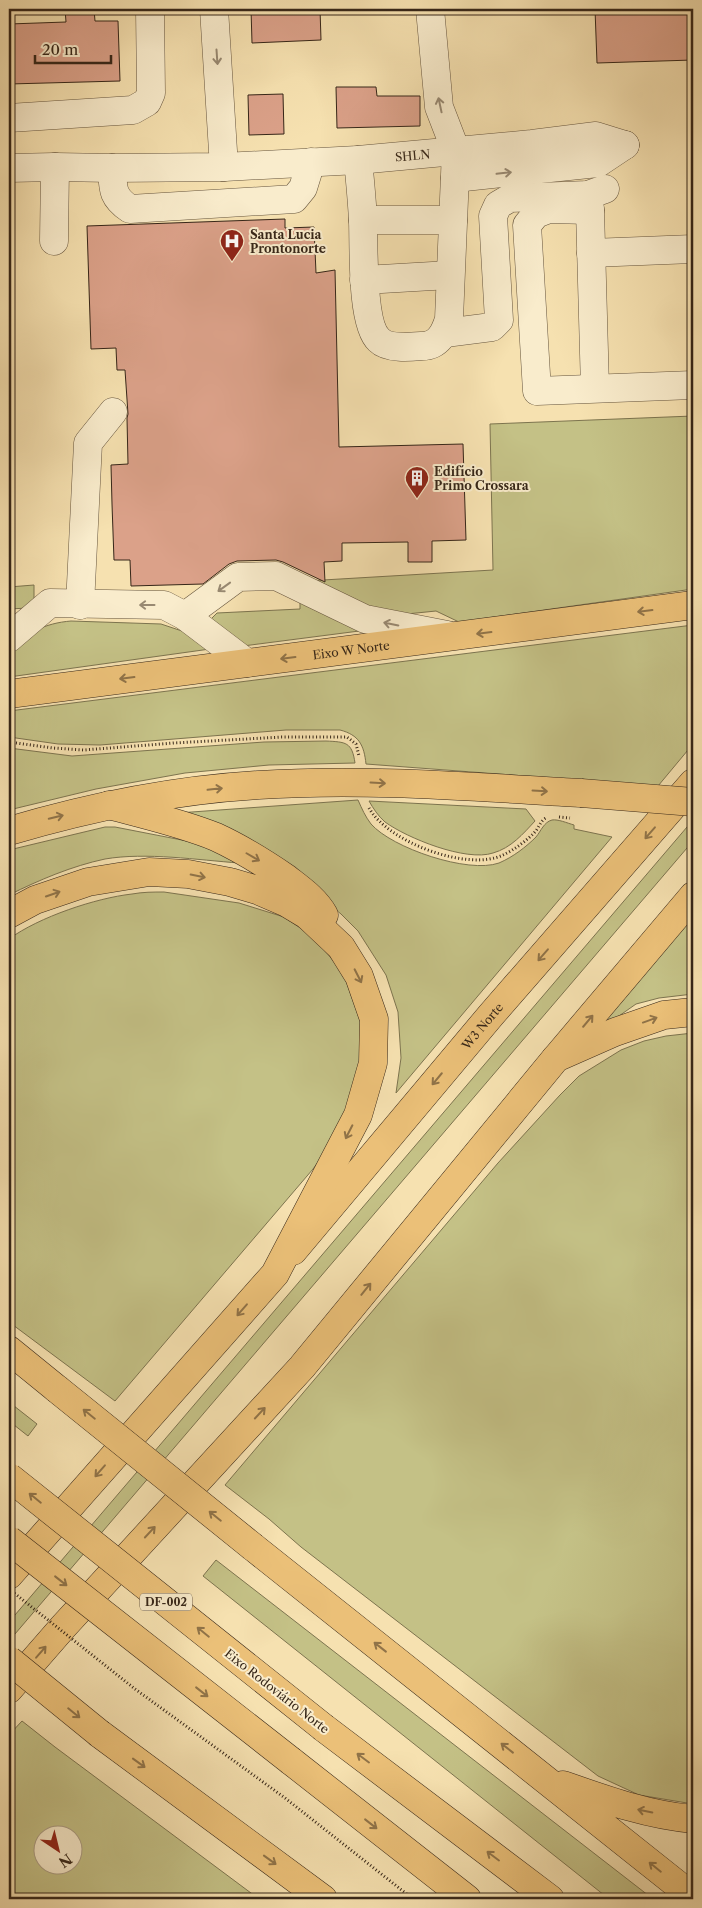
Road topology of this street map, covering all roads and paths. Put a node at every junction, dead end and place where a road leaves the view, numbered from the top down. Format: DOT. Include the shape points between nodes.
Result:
graph roads {
  1 [pos="150,9"];
  2 [pos="214,9"];
  3 [pos="424,15"];
  4 [pos="9,118"];
  5 [pos="456,151"];
  6 [pos="358,160"];
  7 [pos="311,162"];
  8 [pos="55,167"];
  9 [pos="224,167"];
  10 [pos="9,168"];
  11 [pos="112,168"];
  12 [pos="455,178"];
  13 [pos="594,198"];
  14 [pos="363,220"];
  15 [pos="454,220"];
  16 [pos="54,240"];
  17 [pos="693,249"];
  18 [pos="591,253"];
  19 [pos="450,274"];
  20 [pos="364,280"];
  21 [pos="445,333"];
  22 [pos="693,385"];
  23 [pos="595,388"];
  24 [pos="113,412"];
  25 [pos="80,605"];
  26 [pos="693,605"];
  27 [pos="185,616"];
  28 [pos="456,636"];
  29 [pos="9,638"];
  30 [pos="247,663"];
  31 [pos="9,694"];
  32 [pos="9,742"];
  33 [pos="360,763"];
  34 [pos="693,783"];
  35 [pos="693,802"];
  36 [pos="366,803"];
  37 [pos="109,805"];
  38 [pos="559,817"];
  39 [pos="9,831"];
  40 [pos="693,896"];
  41 [pos="9,914"];
  42 [pos="341,947"];
  43 [pos="693,1012"];
  44 [pos="556,1058"];
  45 [pos="275,1274"];
  46 [pos="9,1350"];
  47 [pos="9,1477"];
  48 [pos="9,1540"];
  49 [pos="9,1575"];
  50 [pos="9,1589"];
  51 [pos="9,1660"];
  52 [pos="9,1689"];
  53 [pos="545,1778"];
  54 [pos="693,1819"];
  55 [pos="693,1898"];
  56 [pos="323,1899"];
  57 [pos="413,1899"];
  58 [pos="468,1899"];
  59 [pos="550,1899"];
  1 -- 4 [label="street" via="151,93 147,102 133,110"];
  2 -- 9 [label="street, one-way"];
  5 -- 3 [label="street, one-way" via="439,107"];
  5 -- 6 [label="street, SHLN"];
  5 -- 12 [label="street"];
  12 -- 5 [label="street, SHLN, one-way" via="598,163 596,136"];
  6 -- 7 [label="street, SHLN"];
  6 -- 14 [label="street"];
  7 -- 9 [label="street, SHLN"];
  7 -- 11 [label="street" via="303,188 294,199 130,209 113,192"];
  8 -- 10 [label="street, SHLN"];
  8 -- 11 [label="street, SHLN"];
  8 -- 16 [label="street"];
  9 -- 11 [label="street, SHLN"];
  12 -- 15 [label="street"];
  13 -- 18 [label="street"];
  13 -- 21 [label="street" via="510,198 498,206 493,216 499,320 492,327"];
  13 -- 23 [label="street" via="536,214 527,225 537,391"];
  14 -- 15 [label="street"];
  14 -- 20 [label="street"];
  15 -- 19 [label="street"];
  17 -- 18 [label="street"];
  18 -- 23 [label="street"];
  19 -- 20 [label="street"];
  19 -- 21 [label="street" via="449,319"];
  20 -- 21 [label="street" via="371,329 386,345 425,346 436,342"];
  22 -- 23 [label="street"];
  24 -- 25 [label="street" via="88,444"];
  27 -- 25 [label="street, one-way" via="164,605"];
  25 -- 29 [label="street" via="50,603"];
  26 -- 28 [label="main road, Eixo W Norte, one-way"];
  28 -- 27 [label="street, one-way" via="365,619 276,576 238,577"];
  27 -- 30 [label="street"];
  28 -- 30 [label="main road, Eixo W Norte, one-way"];
  30 -- 31 [label="main road, Eixo W Norte, one-way"];
  32 -- 33 [label="path" via="84,750 282,737 347,737 356,744"];
  34 -- 45 [label="main road, W3 Norte, one-way" via="490,1015"];
  37 -- 35 [label="main road, one-way, bridge" via="178,792 258,785 363,782"];
  36 -- 38 [label="path" via="374,818 392,832 435,852 462,860 479,861 502,855 535,832 543,820"];
  39 -- 37 [label="main road, one-way"];
  37 -- 42 [label="main road, one-way" via="185,826 218,838 255,858 300,888 318,906"];
  44 -- 40 [label="main road, one-way"];
  41 -- 42 [label="main road, one-way" via="35,900 88,882 149,872 188,874 230,882 287,903 307,916"];
  42 -- 45 [label="main road, one-way" via="359,976 374,1019 372,1063 358,1115"];
  44 -- 43 [label="main road, one-way" via="664,1014"];
  52 -- 44 [label="main road, one-way" via="302,1367"];
  45 -- 49 [label="main road, one-way"];
  53 -- 46 [label="main road, one-way, bridge"];
  59 -- 47 [label="main road, Eixo Rodoviário Norte / DF-002, one-way, bridge" via="324,1728"];
  48 -- 58 [label="main road, one-way, bridge"];
  50 -- 57 [label="path, bridge"];
  51 -- 56 [label="main road, one-way, bridge" via="100,1734"];
  54 -- 53 [label="main road, one-way" via="632,1808"];
  55 -- 53 [label="main road, one-way"];
}
